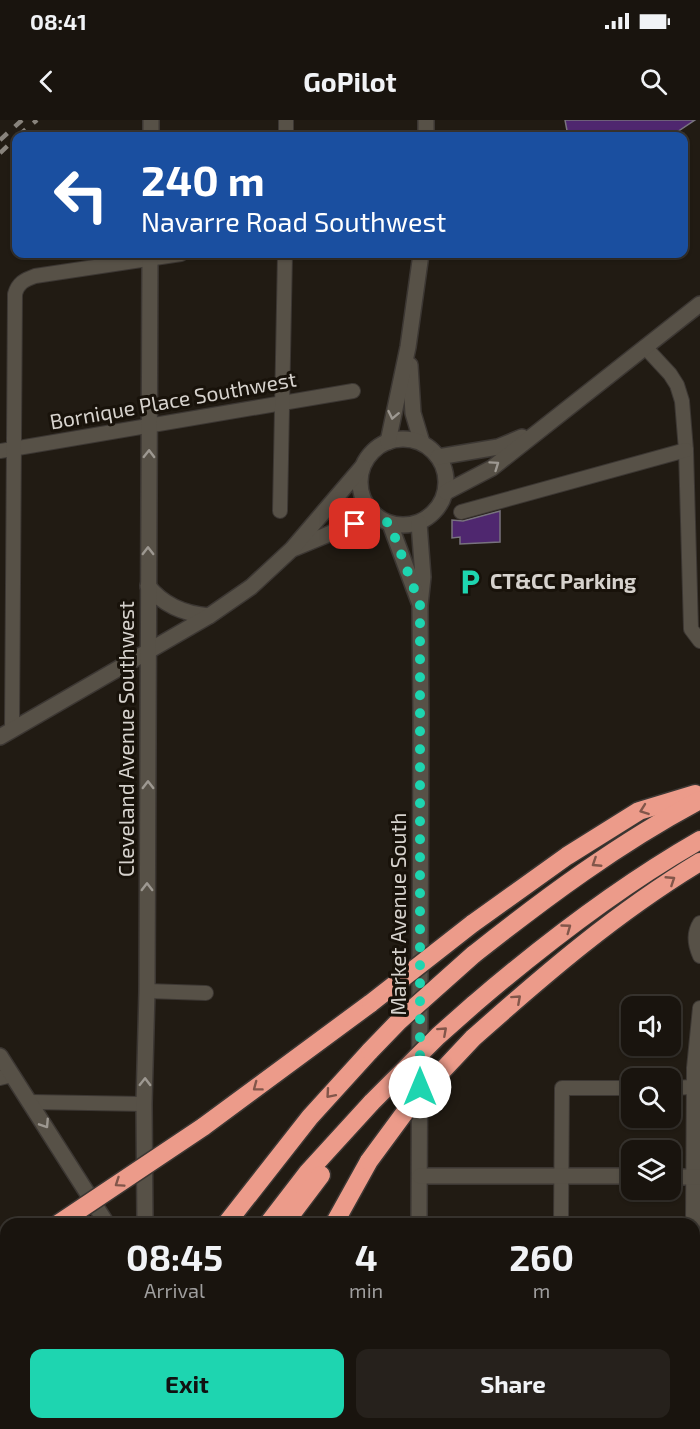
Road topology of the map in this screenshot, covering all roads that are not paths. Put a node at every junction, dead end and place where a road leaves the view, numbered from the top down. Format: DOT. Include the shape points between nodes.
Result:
graph roads {
  1 [pos="138,258"];
  2 [pos="150,258"];
  3 [pos="285,258"];
  4 [pos="420,258"];
  5 [pos="700,304"];
  6 [pos="408,347"];
  7 [pos="645,347"];
  8 [pos="353,391"];
  9 [pos="284,404"];
  10 [pos="149,426"];
  11 [pos="539,430"];
  12 [pos="387,442"];
  13 [pos="422,443"];
  14 [pos="15,449"];
  15 [pos="686,450"];
  16 [pos="0,451"];
  17 [pos="438,457"];
  18 [pos="362,467"];
  19 [pos="446,492"];
  20 [pos="280,511"];
  21 [pos="461,512"];
  22 [pos="375,515"];
  23 [pos="418,523"];
  24 [pos="390,524"];
  25 [pos="292,549"];
  26 [pos="148,586"];
  27 [pos="7,604"];
  28 [pos="420,605"];
  29 [pos="209,616"];
  30 [pos="700,641"];
  31 [pos="148,651"];
  32 [pos="6,734"];
  33 [pos="700,793"];
  34 [pos="700,800"];
  35 [pos="700,840"];
  36 [pos="700,862"];
  37 [pos="699,924"];
  38 [pos="700,956"];
  39 [pos="147,991"];
  40 [pos="206,993"];
  41 [pos="700,1008"];
  42 [pos="0,1056"];
  43 [pos="6,1077"];
  44 [pos="693,1087"];
  45 [pos="621,1088"];
  46 [pos="681,1088"];
  47 [pos="31,1102"];
  48 [pos="144,1104"];
  49 [pos="346,1130"];
  50 [pos="420,1176"];
  51 [pos="561,1176"];
  52 [pos="621,1176"];
  53 [pos="681,1177"];
  54 [pos="697,1177"];
  55 [pos="67,1218"];
  56 [pos="103,1218"];
  57 [pos="145,1218"];
  58 [pos="231,1218"];
  59 [pos="273,1218"];
  60 [pos="289,1218"];
  61 [pos="337,1218"];
  62 [pos="419,1218"];
  63 [pos="561,1218"];
  64 [pos="694,1218"];
  1 -- 14 [label="street" via="35,276 20,283 15,294"];
  2 -- 10 [label="street, Cleveland Avenue Southwest"];
  3 -- 9 [label="street"];
  4 -- 6 [label="street"];
  5 -- 7 [label="street"];
  6 -- 12 [label="street, one-way"];
  6 -- 13 [label="street" via="413,413"];
  7 -- 11 [label="street"];
  7 -- 15 [label="street" via="678,388"];
  8 -- 9 [label="street, Bornique Place Southwest"];
  9 -- 10 [label="street, Bornique Place Southwest"];
  9 -- 20 [label="street"];
  10 -- 14 [label="street, Bornique Place Southwest"];
  26 -- 10 [label="street, Cleveland Avenue Southwest, one-way"];
  11 -- 17 [label="street" via="498,447"];
  19 -- 11 [label="street, one-way" via="492,468"];
  12 -- 13 [label="street" via="408,439"];
  12 -- 18 [label="street" via="369,455"];
  13 -- 17 [label="street"];
  14 -- 16 [label="street, Bornique Place Southwest"];
  14 -- 27 [label="street"];
  15 -- 21 [label="street"];
  15 -- 30 [label="street" via="691,629"];
  17 -- 19 [label="street" via="447,478"];
  18 -- 22 [label="street" via="362,495"];
  18 -- 25 [label="street"];
  19 -- 23 [label="street" via="435,511"];
  22 -- 24 [label="street"];
  22 -- 25 [label="street"];
  23 -- 24 [label="street"];
  23 -- 28 [label="street, Market Avenue South" via="423,577"];
  24 -- 28 [label="street, Market Avenue South"];
  25 -- 29 [label="street" via="251,587"];
  26 -- 29 [label="street" via="174,608"];
  26 -- 31 [label="street, Cleveland Avenue Southwest"];
  27 -- 32 [label="street"];
  28 -- 50 [label="street, Market Avenue South"];
  29 -- 31 [label="street"];
  31 -- 32 [label="street"];
  39 -- 31 [label="street, Cleveland Avenue Southwest, one-way"];
  33 -- 55 [label="highway, one-way, bridge" via="639,811 567,856 203,1127"];
  34 -- 58 [label="highway, one-way, bridge" via="546,898 432,990 370,1051 296,1134"];
  49 -- 35 [label="highway, one-way, bridge" via="438,1036 528,957 645,873"];
  61 -- 36 [label="highway, one-way, bridge" via="369,1161 411,1104 473,1038 623,912"];
  37 -- 38 [label="street" via="695,941"];
  39 -- 40 [label="street"];
  48 -- 39 [label="street, Cleveland Avenue Southwest, one-way"];
  41 -- 44 [label="street"];
  42 -- 43 [label="street"];
  43 -- 47 [label="street"];
  44 -- 46 [label="street"];
  44 -- 54 [label="street"];
  45 -- 51 [label="street" via="562,1088"];
  47 -- 48 [label="street"];
  47 -- 56 [label="street, one-way"];
  48 -- 57 [label="street, Cleveland Avenue Southwest"];
  49 -- 59 [label="highway"];
  49 -- 60 [label="highway" via="319,1178"];
  50 -- 51 [label="street"];
  50 -- 62 [label="street, Market Avenue South"];
  51 -- 52 [label="street"];
  51 -- 63 [label="street"];
  53 -- 54 [label="street"];
  54 -- 64 [label="street"];
}
